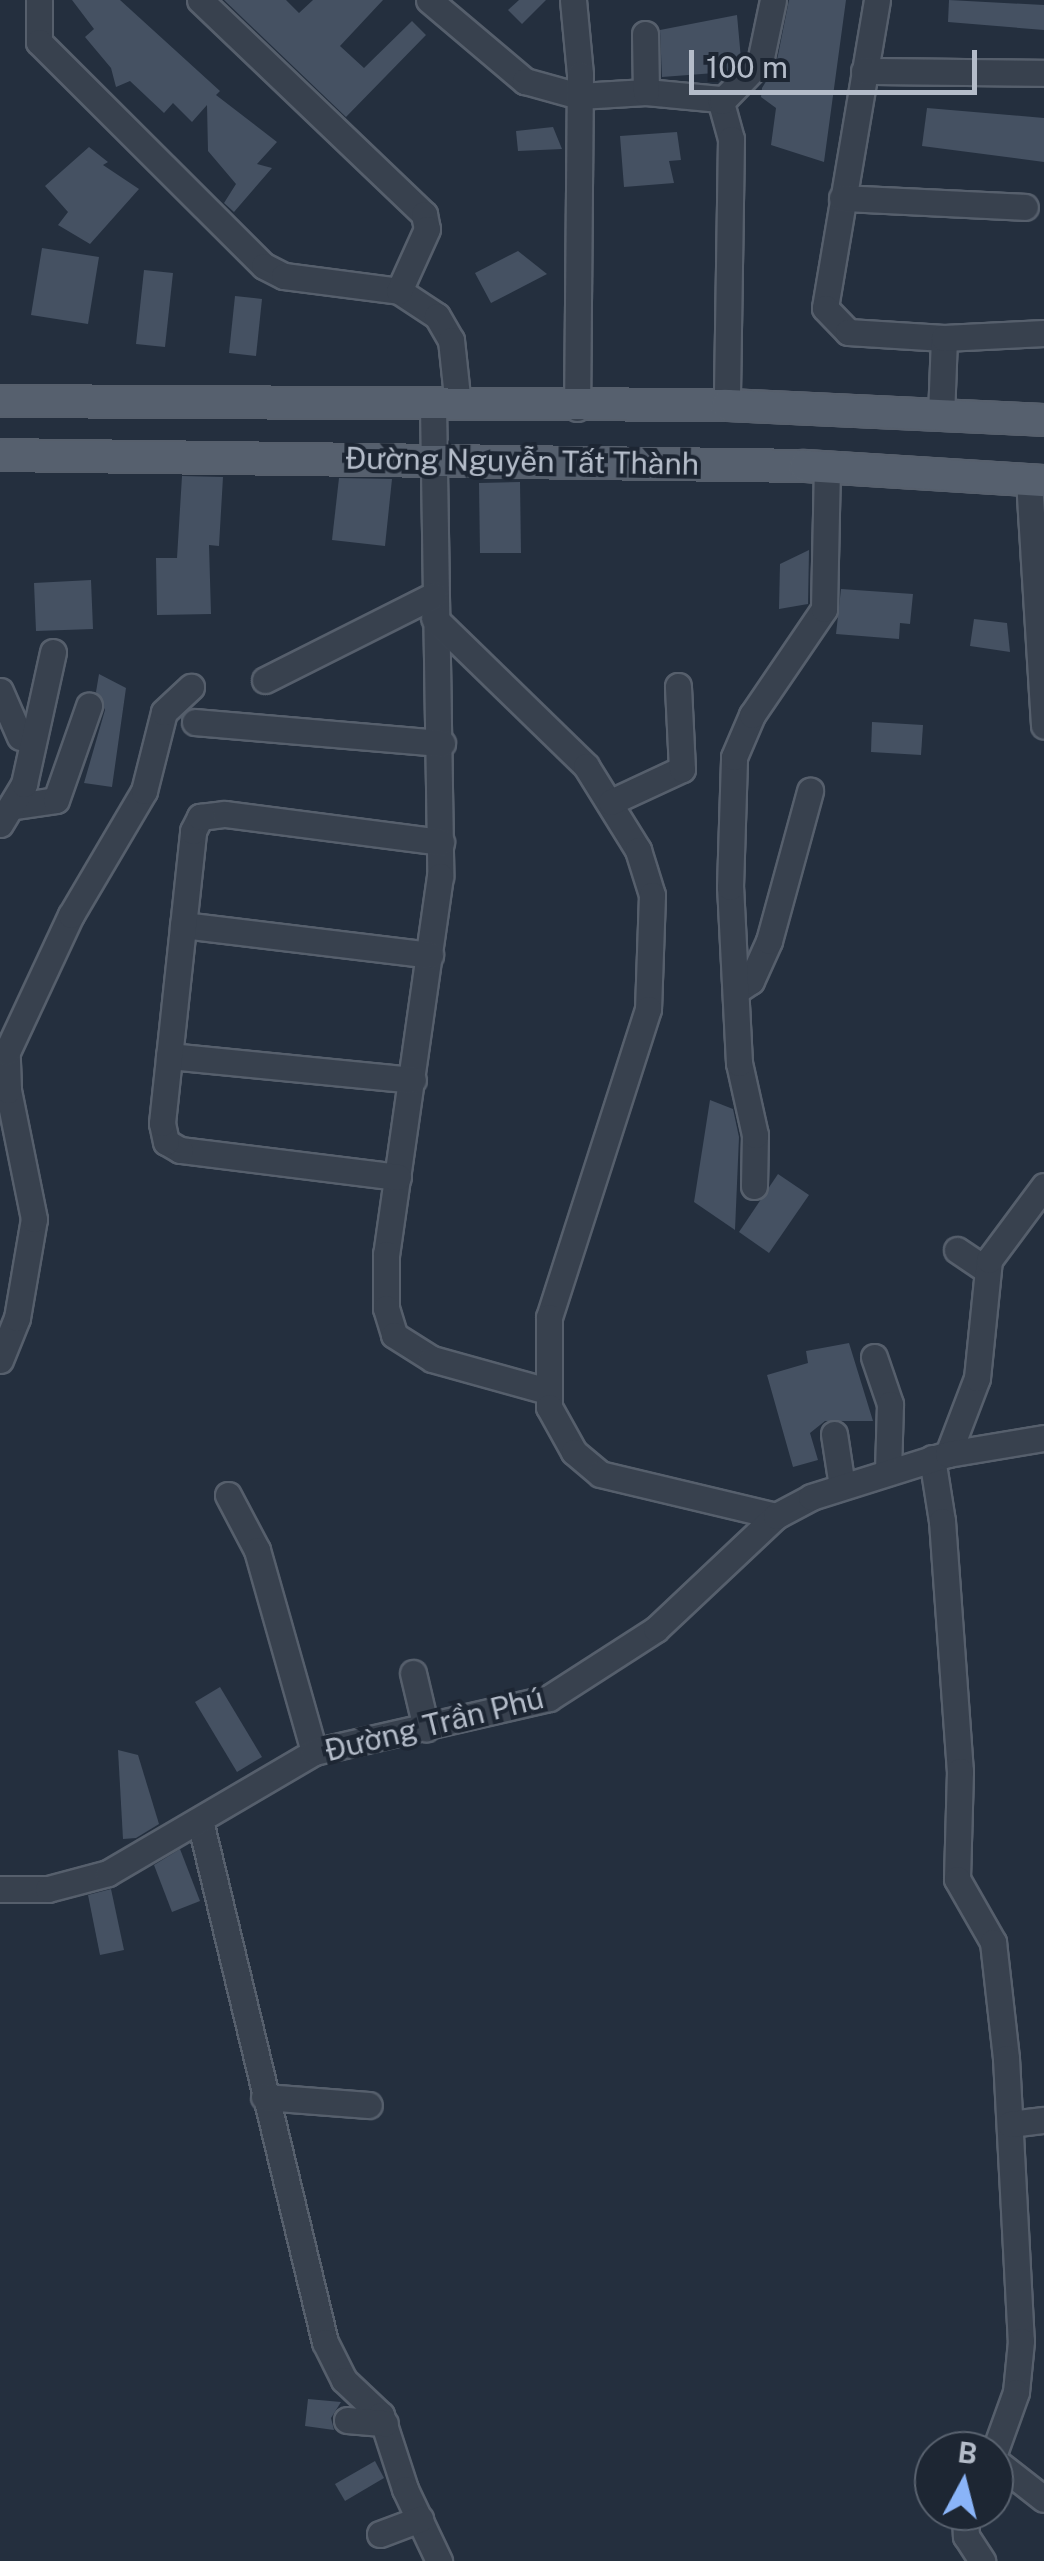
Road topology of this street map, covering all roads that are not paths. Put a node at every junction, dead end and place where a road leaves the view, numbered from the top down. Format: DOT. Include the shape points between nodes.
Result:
graph roads {
  1 [pos="39,0"];
  2 [pos="200,0"];
  3 [pos="429,0"];
  4 [pos="573,0"];
  5 [pos="773,0"];
  6 [pos="877,0"];
  7 [pos="645,34"];
  8 [pos="864,71"];
  9 [pos="1044,73"];
  10 [pos="646,92"];
  11 [pos="579,96"];
  12 [pos="722,102"];
  13 [pos="842,198"];
  14 [pos="1025,208"];
  15 [pos="399,291"];
  16 [pos="1044,333"];
  17 [pos="944,338"];
  18 [pos="0,401"];
  19 [pos="446,406"];
  20 [pos="727,406"];
  21 [pos="576,408"];
  22 [pos="941,415"];
  23 [pos="1044,420"];
  24 [pos="0,455"];
  25 [pos="434,458"];
  26 [pos="827,467"];
  27 [pos="1036,480"];
  28 [pos="434,606"];
  29 [pos="53,652"];
  30 [pos="265,680"];
  31 [pos="678,686"];
  32 [pos="191,687"];
  33 [pos="0,691"];
  34 [pos="89,706"];
  35 [pos="195,722"];
  36 [pos="1044,726"];
  37 [pos="18,738"];
  38 [pos="442,743"];
  39 [pos="810,791"];
  40 [pos="611,802"];
  41 [pos="8,815"];
  42 [pos="441,842"];
  43 [pos="183,925"];
  44 [pos="430,955"];
  45 [pos="736,991"];
  46 [pos="169,1056"];
  47 [pos="412,1080"];
  48 [pos="398,1177"];
  49 [pos="754,1186"];
  50 [pos="1044,1186"];
  51 [pos="957,1250"];
  52 [pos="987,1270"];
  53 [pos="874,1357"];
  54 [pos="0,1360"];
  55 [pos="544,1390"];
  56 [pos="834,1434"];
  57 [pos="1044,1438"];
  58 [pos="940,1456"];
  59 [pos="888,1471"];
  60 [pos="842,1486"];
  61 [pos="228,1495"];
  62 [pos="776,1516"];
  63 [pos="413,1674"];
  64 [pos="426,1728"];
  65 [pos="314,1752"];
  66 [pos="200,1821"];
  67 [pos="0,1889"];
  68 [pos="264,2097"];
  69 [pos="369,2105"];
  70 [pos="1044,2120"];
  71 [pos="1010,2124"];
  72 [pos="1032,2300"];
  73 [pos="346,2420"];
  74 [pos="385,2424"];
  75 [pos="1003,2431"];
  76 [pos="1014,2473"];
  77 [pos="1044,2499"];
  78 [pos="420,2520"];
  79 [pos="966,2531"];
  80 [pos="380,2534"];
  81 [pos="439,2561"];
  82 [pos="982,2561"];
  1 -- 15 [label="street" via="39,42 264,266 284,276"];
  2 -- 15 [label="street" via="424,214 427,229"];
  3 -- 11 [label="street" via="496,63 525,81"];
  4 -- 11 [label="street"];
  5 -- 12 [label="street" via="760,62"];
  6 -- 8 [label="street"];
  7 -- 10 [label="street"];
  8 -- 9 [label="street"];
  8 -- 13 [label="street"];
  10 -- 11 [label="street"];
  10 -- 12 [label="street"];
  11 -- 21 [label="street"];
  12 -- 20 [label="street" via="731,139"];
  13 -- 14 [label="street"];
  13 -- 17 [label="street" via="825,294 836,326"];
  15 -- 19 [label="street" via="417,298 451,340"];
  16 -- 17 [label="street"];
  17 -- 22 [label="street"];
  18 -- 19 [label="main road, Đường Nguyễn Tất Thành"];
  19 -- 21 [label="main road, Đường Nguyễn Tất Thành"];
  19 -- 25 [label="street"];
  20 -- 21 [label="main road, Đường Nguyễn Tất Thành"];
  20 -- 22 [label="main road, Đường Nguyễn Tất Thành"];
  22 -- 23 [label="main road, Đường Nguyễn Tất Thành"];
  24 -- 25 [label="main road, Đường Nguyễn Tất Thành"];
  25 -- 26 [label="main road, Đường Nguyễn Tất Thành"];
  25 -- 28 [label="street"];
  26 -- 27 [label="main road, Đường Nguyễn Tất Thành"];
  26 -- 45 [label="street" via="824,609 752,716 734,757"];
  27 -- 36 [label="street"];
  28 -- 30 [label="street"];
  28 -- 38 [label="street"];
  28 -- 40 [label="street"];
  29 -- 37 [label="street"];
  31 -- 40 [label="street" via="682,769"];
  32 -- 54 [label="street" via="164,712 144,791 71,915 7,1052 8,1090 34,1218 18,1318"];
  33 -- 37 [label="street"];
  34 -- 41 [label="street" via="56,800"];
  35 -- 38 [label="street"];
  37 -- 41 [label="street"];
  38 -- 42 [label="street"];
  39 -- 45 [label="street" via="769,941 751,981"];
  40 -- 55 [label="street" via="646,870 655,915 654,974 549,1316"];
  42 -- 43 [label="street" via="225,814 200,817"];
  42 -- 44 [label="street"];
  43 -- 44 [label="street"];
  43 -- 46 [label="street"];
  44 -- 47 [label="street"];
  45 -- 49 [label="street" via="739,1063 753,1113"];
  46 -- 47 [label="street"];
  46 -- 48 [label="street" via="162,1123 166,1142 180,1150"];
  47 -- 48 [label="street"];
  48 -- 55 [label="street" via="385,1281 394,1334 432,1359"];
  50 -- 52 [label="street" via="1003,1235"];
  51 -- 52 [label="street"];
  52 -- 58 [label="street" via="976,1378"];
  53 -- 59 [label="street" via="890,1404"];
  55 -- 62 [label="street" via="574,1452 600,1474"];
  56 -- 60 [label="street"];
  57 -- 58 [label="street, Đường Trần Phú"];
  58 -- 59 [label="street, Đường Trần Phú"];
  58 -- 71 [label="street" via="961,1814 958,1879 987,1927 997,1962"];
  59 -- 60 [label="street, Đường Trần Phú"];
  60 -- 62 [label="street, Đường Trần Phú"];
  61 -- 65 [label="street" via="256,1550"];
  62 -- 64 [label="street, Đường Trần Phú" via="656,1629 574,1685 549,1698"];
  63 -- 64 [label="street"];
  64 -- 65 [label="street, Đường Trần Phú"];
  65 -- 66 [label="street, Đường Trần Phú"];
  66 -- 67 [label="street, Đường Trần Phú" via="103,1875 48,1889"];
  66 -- 68 [label="street"];
  68 -- 69 [label="street"];
  68 -- 74 [label="street" via="325,2342 344,2380 372,2402"];
  70 -- 71 [label="street"];
  71 -- 72 [label="street"];
  72 -- 75 [label="street"];
  73 -- 74 [label="street"];
  74 -- 78 [label="street"];
  76 -- 77 [label="street"];
  78 -- 80 [label="street"];
  78 -- 81 [label="street"];
  79 -- 82 [label="street"];
}
